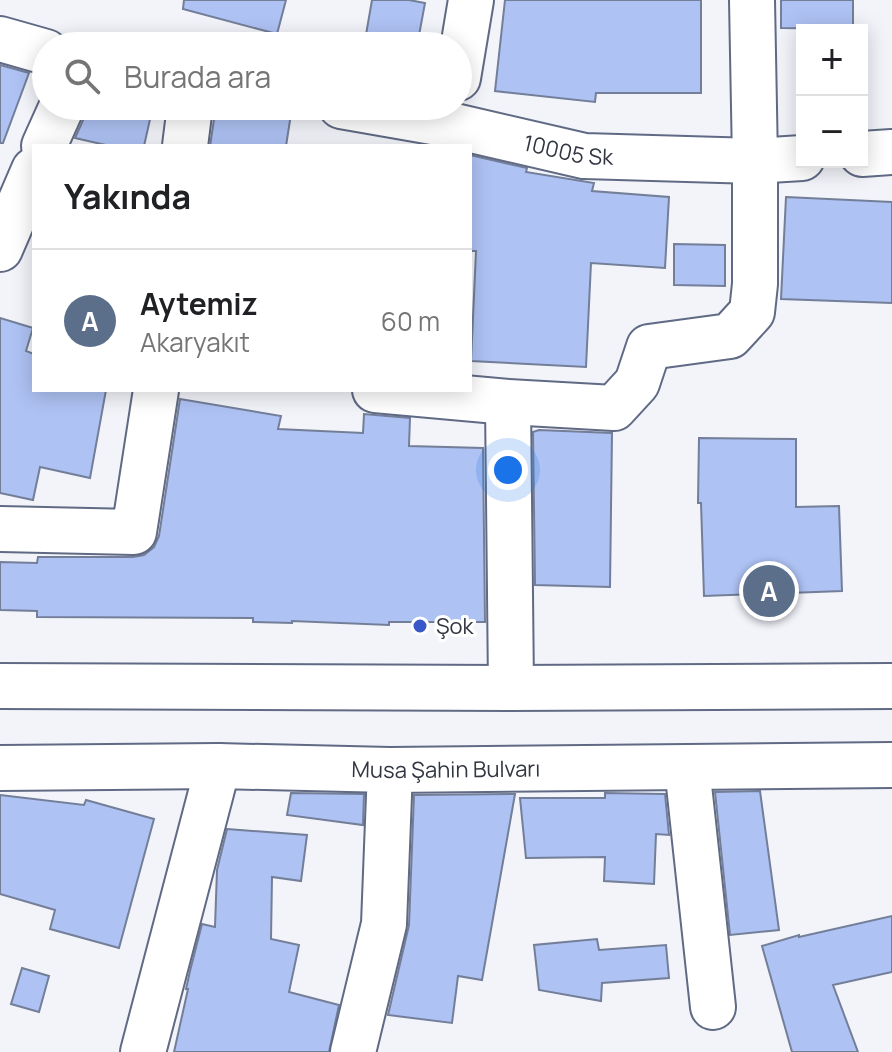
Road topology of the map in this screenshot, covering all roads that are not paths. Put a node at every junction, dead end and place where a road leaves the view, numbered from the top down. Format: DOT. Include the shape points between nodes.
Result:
graph roads {
  1 [pos="471,0"];
  2 [pos="752,0"];
  3 [pos="466,32"];
  4 [pos="0,39"];
  5 [pos="32,48"];
  6 [pos="56,120"];
  7 [pos="188,120"];
  8 [pos="468,120"];
  9 [pos="45,144"];
  10 [pos="185,144"];
  11 [pos="892,152"];
  12 [pos="868,154"];
  13 [pos="796,158"];
  14 [pos="755,161"];
  15 [pos="32,175"];
  16 [pos="0,249"];
  17 [pos="156,392"];
  18 [pos="397,392"];
  19 [pos="508,402"];
  20 [pos="0,529"];
  21 [pos="0,686"];
  22 [pos="892,686"];
  23 [pos="511,688"];
  24 [pos="892,765"];
  25 [pos="218,766"];
  26 [pos="687,767"];
  27 [pos="0,768"];
  28 [pos="390,770"];
  29 [pos="713,1007"];
  30 [pos="143,1052"];
  31 [pos="353,1052"];
  1 -- 3 [label="street"];
  2 -- 14 [label="street"];
  4 -- 5 [label="street"];
  6 -- 9 [label="street"];
  7 -- 10 [label="street"];
  8 -- 14 [label="street, 10005 Sk" via="584,156"];
  11 -- 12 [label="street"];
  13 -- 14 [label="street, 10005 Sk"];
  14 -- 19 [label="street" via="752,312 730,336 649,347 637,383 614,408"];
  15 -- 16 [label="street"];
  17 -- 20 [label="street" via="134,532"];
  18 -- 19 [label="street"];
  19 -- 23 [label="street"];
  21 -- 23 [label="street"];
  22 -- 23 [label="street"];
  24 -- 26 [label="street, Musa Şahin Bulvarı"];
  25 -- 27 [label="street, Musa Şahin Bulvarı"];
  25 -- 28 [label="street, Musa Şahin Bulvarı"];
  25 -- 30 [label="street"];
  26 -- 28 [label="street, Musa Şahin Bulvarı"];
  26 -- 29 [label="street"];
  28 -- 31 [label="street" via="384,924"];
}
